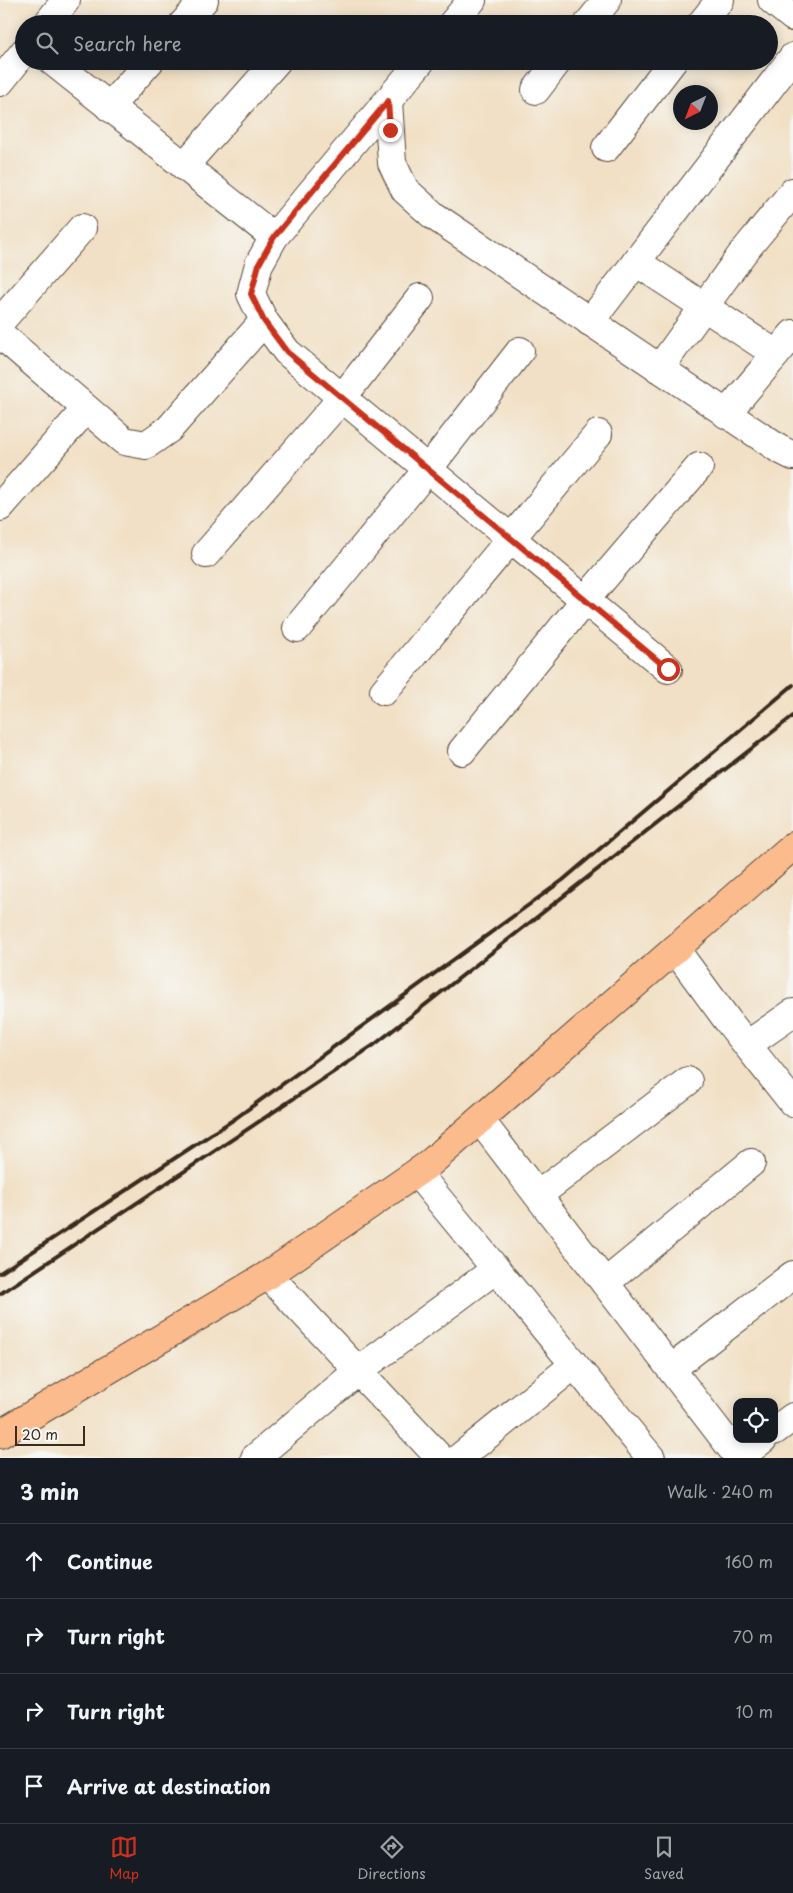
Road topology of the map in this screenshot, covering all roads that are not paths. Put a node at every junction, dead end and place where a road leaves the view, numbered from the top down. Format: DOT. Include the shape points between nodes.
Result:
graph roads {
  1 [pos="66,0"];
  2 [pos="204,0"];
  3 [pos="472,0"];
  4 [pos="607,0"];
  5 [pos="720,0"];
  6 [pos="54,15"];
  7 [pos="191,15"];
  8 [pos="460,15"];
  9 [pos="595,15"];
  10 [pos="708,15"];
  11 [pos="793,57"];
  12 [pos="15,63"];
  13 [pos="63,70"];
  14 [pos="142,70"];
  15 [pos="269,70"];
  16 [pos="414,70"];
  17 [pos="551,70"];
  18 [pos="666,70"];
  19 [pos="0,82"];
  20 [pos="536,90"];
  21 [pos="388,101"];
  22 [pos="109,107"];
  23 [pos="606,148"];
  24 [pos="184,166"];
  25 [pos="793,192"];
  26 [pos="82,228"];
  27 [pos="274,237"];
  28 [pos="636,262"];
  29 [pos="420,298"];
  30 [pos="703,306"];
  31 [pos="264,321"];
  32 [pos="0,322"];
  33 [pos="590,322"];
  34 [pos="0,334"];
  35 [pos="785,344"];
  36 [pos="520,351"];
  37 [pos="659,369"];
  38 [pos="342,398"];
  39 [pos="86,409"];
  40 [pos="726,414"];
  41 [pos="598,434"];
  42 [pos="793,456"];
  43 [pos="698,467"];
  44 [pos="428,469"];
  45 [pos="0,507"];
  46 [pos="511,538"];
  47 [pos="206,554"];
  48 [pos="585,600"];
  49 [pos="297,628"];
  50 [pos="668,669"];
  51 [pos="384,691"];
  52 [pos="462,751"];
  53 [pos="793,846"];
  54 [pos="675,949"];
  55 [pos="793,1013"];
  56 [pos="747,1045"];
  57 [pos="688,1081"];
  58 [pos="793,1103"];
  59 [pos="480,1120"];
  60 [pos="751,1163"];
  61 [pos="417,1173"];
  62 [pos="538,1195"];
  63 [pos="496,1269"];
  64 [pos="268,1275"];
  65 [pos="793,1275"];
  66 [pos="605,1283"];
  67 [pos="574,1365"];
  68 [pos="671,1369"];
  69 [pos="358,1371"];
  70 [pos="793,1416"];
  71 [pos="778,1428"];
  72 [pos="0,1434"];
  73 [pos="758,1443"];
  74 [pos="643,1456"];
  75 [pos="255,1458"];
  76 [pos="440,1458"];
  77 [pos="459,1458"];
  78 [pos="739,1458"];
  1 -- 6 [label="street"];
  2 -- 7 [label="street"];
  3 -- 8 [label="street"];
  4 -- 9 [label="street"];
  5 -- 10 [label="street"];
  11 -- 28 [label="street"];
  12 -- 19 [label="street"];
  13 -- 22 [label="street"];
  14 -- 22 [label="street"];
  15 -- 24 [label="street"];
  16 -- 21 [label="street"];
  17 -- 20 [label="street"];
  18 -- 23 [label="street"];
  21 -- 27 [label="street"];
  21 -- 33 [label="street" via="392,162 405,190 434,216"];
  22 -- 24 [label="street"];
  24 -- 27 [label="street"];
  25 -- 30 [label="street"];
  26 -- 32 [label="street"];
  27 -- 31 [label="street" via="259,264 251,294"];
  28 -- 30 [label="street"];
  28 -- 33 [label="street"];
  29 -- 38 [label="street"];
  30 -- 35 [label="street"];
  30 -- 37 [label="street"];
  31 -- 38 [label="street" via="287,352"];
  31 -- 39 [label="street" via="169,429 146,445 124,441"];
  33 -- 37 [label="street"];
  34 -- 39 [label="street"];
  35 -- 40 [label="street"];
  36 -- 44 [label="street"];
  37 -- 40 [label="street"];
  38 -- 44 [label="street"];
  38 -- 47 [label="street"];
  39 -- 45 [label="street"];
  40 -- 42 [label="street"];
  41 -- 46 [label="street"];
  43 -- 48 [label="street"];
  44 -- 46 [label="street"];
  44 -- 49 [label="street"];
  46 -- 48 [label="street"];
  46 -- 51 [label="street"];
  48 -- 50 [label="street"];
  48 -- 52 [label="street"];
  53 -- 54 [label="main road"];
  54 -- 56 [label="street"];
  54 -- 59 [label="main road"];
  55 -- 56 [label="street"];
  56 -- 58 [label="street"];
  57 -- 62 [label="street"];
  59 -- 61 [label="main road"];
  59 -- 62 [label="street"];
  60 -- 66 [label="street"];
  61 -- 63 [label="street"];
  61 -- 64 [label="main road"];
  62 -- 66 [label="street"];
  63 -- 67 [label="street"];
  63 -- 69 [label="street"];
  64 -- 69 [label="street"];
  64 -- 72 [label="main road"];
  65 -- 68 [label="street"];
  66 -- 68 [label="street"];
  67 -- 74 [label="street"];
  67 -- 77 [label="street"];
  68 -- 78 [label="street"];
  69 -- 75 [label="street"];
  69 -- 76 [label="street"];
  70 -- 71 [label="street"];
  73 -- 78 [label="street"];
}
